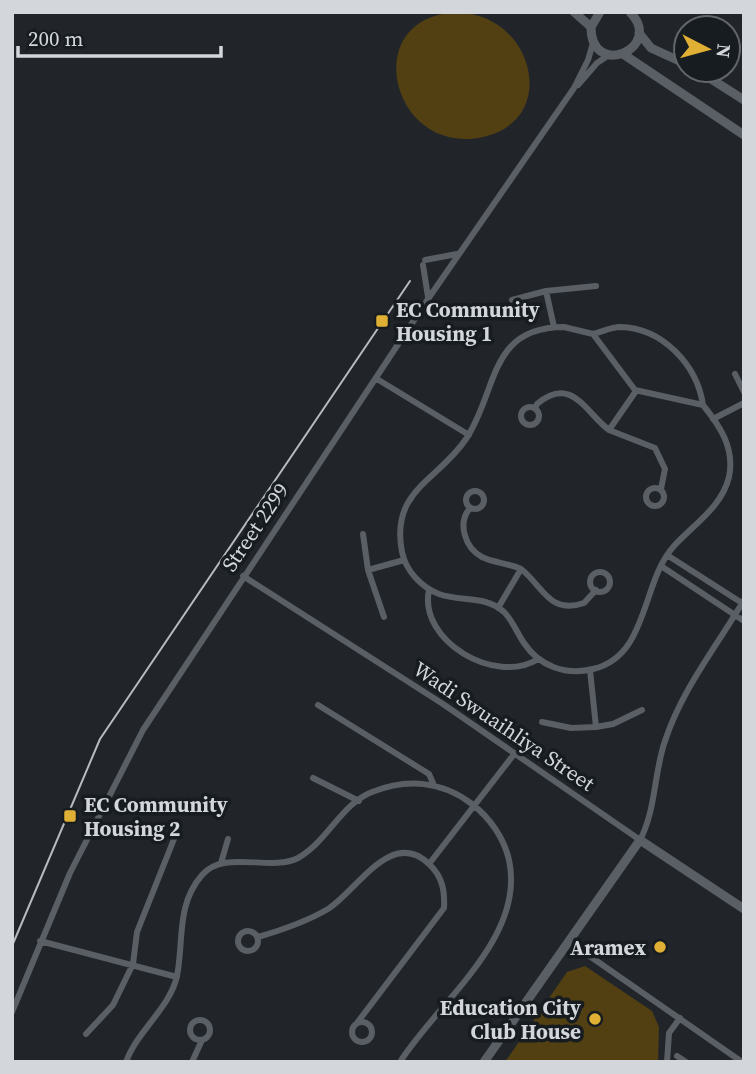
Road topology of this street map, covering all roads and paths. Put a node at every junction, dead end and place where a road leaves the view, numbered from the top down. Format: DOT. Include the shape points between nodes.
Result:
graph roads {
  1 [pos="573,12"];
  2 [pos="600,12"];
  3 [pos="634,14"];
  4 [pos="591,27"];
  5 [pos="639,33"];
  6 [pos="593,43"];
  7 [pos="622,54"];
  8 [pos="609,55"];
  9 [pos="672,58"];
  10 [pos="719,84"];
  11 [pos="573,88"];
  12 [pos="744,100"];
  13 [pos="744,135"];
  14 [pos="458,254"];
  15 [pos="596,286"];
  16 [pos="546,291"];
  17 [pos="428,299"];
  18 [pos="512,300"];
  19 [pos="554,327"];
  20 [pos="593,334"];
  21 [pos="735,374"];
  22 [pos="377,379"];
  23 [pos="636,391"];
  24 [pos="744,393"];
  25 [pos="744,402"];
  26 [pos="703,405"];
  27 [pos="536,409"];
  28 [pos="713,419"];
  29 [pos="609,430"];
  30 [pos="469,435"];
  31 [pos="661,489"];
  32 [pos="470,508"];
  33 [pos="363,534"];
  34 [pos="667,555"];
  35 [pos="404,560"];
  36 [pos="661,566"];
  37 [pos="521,569"];
  38 [pos="368,570"];
  39 [pos="243,576"];
  40 [pos="718,588"];
  41 [pos="429,590"];
  42 [pos="596,590"];
  43 [pos="710,598"];
  44 [pos="743,601"];
  45 [pos="498,608"];
  46 [pos="736,615"];
  47 [pos="384,617"];
  48 [pos="744,621"];
  49 [pos="538,659"];
  50 [pos="590,670"];
  51 [pos="318,705"];
  52 [pos="642,710"];
  53 [pos="542,723"];
  54 [pos="596,727"];
  55 [pos="515,753"];
  56 [pos="313,778"];
  57 [pos="433,783"];
  58 [pos="359,800"];
  59 [pos="474,805"];
  60 [pos="174,839"];
  61 [pos="228,839"];
  62 [pos="640,840"];
  63 [pos="221,863"];
  64 [pos="429,864"];
  65 [pos="744,909"];
  66 [pos="258,937"];
  67 [pos="40,941"];
  68 [pos="568,941"];
  69 [pos="133,964"];
  70 [pos="177,976"];
  71 [pos="366,1010"];
  72 [pos="12,1012"];
  73 [pos="680,1018"];
  74 [pos="357,1023"];
  75 [pos="367,1024"];
  76 [pos="86,1034"];
  77 [pos="199,1040"];
  78 [pos="677,1056"];
  79 [pos="126,1062"];
  80 [pos="192,1062"];
  81 [pos="400,1062"];
  82 [pos="484,1062"];
  83 [pos="667,1062"];
  84 [pos="686,1062"];
  85 [pos="742,1062"];
  1 -- 4 [label="street"];
  2 -- 4 [label="street"];
  3 -- 5 [label="street"];
  4 -- 6 [label="street"];
  5 -- 7 [label="street" via="634,46"];
  5 -- 9 [label="street" via="651,48"];
  6 -- 8 [label="street"];
  6 -- 11 [label="street, Street 2299"];
  7 -- 8 [label="street"];
  7 -- 13 [label="street"];
  8 -- 11 [label="street, Street 2299"];
  10 -- 12 [label="street"];
  11 -- 14 [label="street, Street 2299"];
  14 -- 17 [label="street, Street 2299"];
  14 -- 17 [label="street" via="424,263"];
  15 -- 16 [label="street"];
  16 -- 18 [label="street"];
  16 -- 19 [label="street"];
  17 -- 22 [label="street, Street 2299"];
  19 -- 20 [label="street"];
  19 -- 30 [label="street" via="530,331 511,345"];
  20 -- 23 [label="street"];
  20 -- 26 [label="street" via="626,328 666,345 695,375"];
  21 -- 24 [label="street"];
  22 -- 30 [label="street"];
  22 -- 39 [label="street, Street 2299"];
  23 -- 26 [label="street"];
  23 -- 29 [label="street"];
  25 -- 28 [label="street"];
  26 -- 28 [label="street"];
  27 -- 29 [label="street" via="550,395 571,395"];
  28 -- 34 [label="street" via="727,443 729,478 714,506"];
  29 -- 31 [label="street" via="655,448 665,468"];
  30 -- 35 [label="street" via="408,500 400,528"];
  32 -- 37 [label="street" via="464,522 471,547 485,559"];
  33 -- 38 [label="street"];
  34 -- 36 [label="street"];
  34 -- 40 [label="street"];
  35 -- 38 [label="street"];
  35 -- 41 [label="street"];
  36 -- 43 [label="street"];
  36 -- 50 [label="street" via="627,647 615,659"];
  37 -- 42 [label="street" via="559,605 584,603"];
  37 -- 45 [label="street"];
  38 -- 47 [label="street"];
  39 -- 55 [label="street, Wadi Swuaihliya Street"];
  39 -- 67 [label="street, Street 2299" via="128,758"];
  40 -- 43 [label="street"];
  40 -- 44 [label="street"];
  41 -- 45 [label="street"];
  41 -- 49 [label="street" via="428,611 443,635 468,656 512,668"];
  43 -- 46 [label="street"];
  44 -- 46 [label="street"];
  45 -- 49 [label="street"];
  46 -- 48 [label="street"];
  46 -- 62 [label="street" via="673,719"];
  49 -- 50 [label="street" via="565,670"];
  50 -- 54 [label="street"];
  51 -- 57 [label="street" via="429,774"];
  52 -- 54 [label="street"];
  53 -- 54 [label="street"];
  55 -- 59 [label="street"];
  55 -- 62 [label="street, Wadi Swuaihliya Street"];
  56 -- 58 [label="street"];
  57 -- 58 [label="street" via="370,792"];
  57 -- 59 [label="street"];
  58 -- 63 [label="street" via="309,852 291,861"];
  59 -- 64 [label="street"];
  59 -- 81 [label="street" via="493,824 506,848 513,880 508,914 488,948"];
  60 -- 69 [label="street" via="137,933"];
  61 -- 63 [label="street"];
  62 -- 65 [label="street, Wadi Swuaihliya Street"];
  62 -- 68 [label="street"];
  63 -- 70 [label="street" via="204,872 191,890 180,926"];
  64 -- 66 [label="street" via="408,854 391,855 329,908"];
  64 -- 71 [label="street" via="445,892 444,908"];
  67 -- 69 [label="street"];
  67 -- 72 [label="street, Street 2299"];
  68 -- 73 [label="street"];
  68 -- 82 [label="street"];
  69 -- 70 [label="street"];
  69 -- 76 [label="street" via="113,1005"];
  70 -- 79 [label="street"];
  71 -- 74 [label="street"];
  71 -- 75 [label="street"];
  73 -- 83 [label="street" via="669,1033"];
  73 -- 85 [label="street"];
  74 -- 75 [label="street"];
  74 -- 75 [label="street" via="352,1033 362,1041 371,1033"];
  77 -- 80 [label="street"];
  78 -- 84 [label="street"];
}
